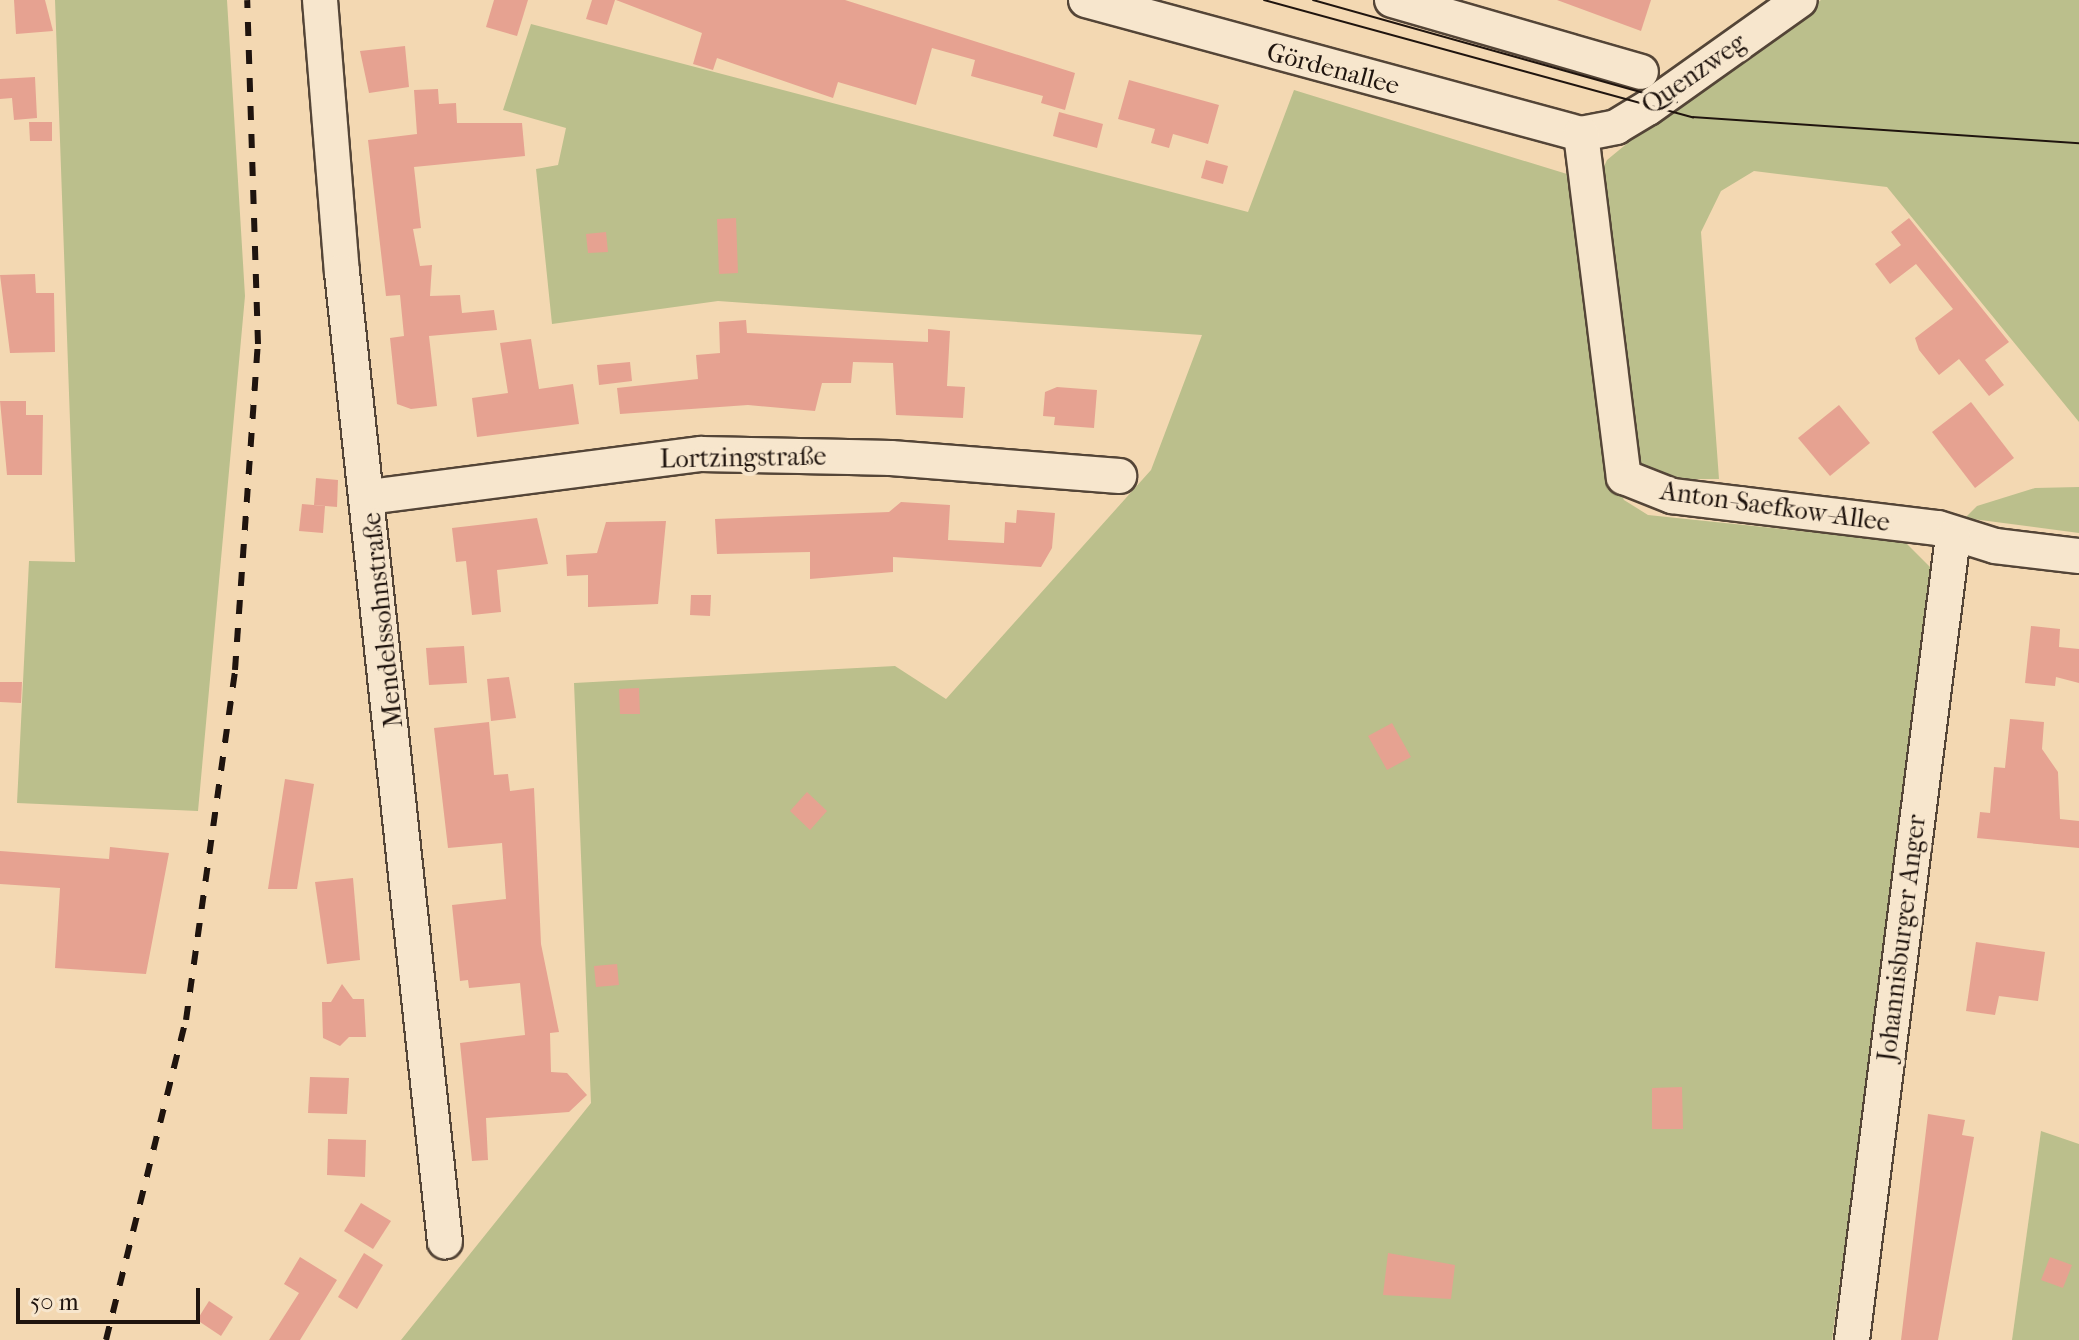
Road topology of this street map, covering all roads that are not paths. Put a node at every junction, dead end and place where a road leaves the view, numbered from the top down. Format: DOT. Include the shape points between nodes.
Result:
graph roads {
  1 [pos="320,0"];
  2 [pos="1086,0"];
  3 [pos="1392,0"];
  4 [pos="1800,0"];
  5 [pos="1641,72"];
  6 [pos="1581,134"];
  7 [pos="1119,476"];
  8 [pos="369,497"];
  9 [pos="1953,536"];
  10 [pos="2079,556"];
  11 [pos="445,1242"];
  12 [pos="1852,1340"];
  1 -- 8 [label="street, Mendelssohnstraße"];
  2 -- 6 [label="street, Gördenallee"];
  3 -- 5 [label="street"];
  4 -- 6 [label="street, Quenzweg" via="1648,108 1616,127"];
  6 -- 9 [label="street, Anton-Saefkow-Allee" via="1624,477 1672,496 1938,528"];
  7 -- 8 [label="street, Lortzingstraße" via="891,458 701,454"];
  8 -- 11 [label="street, Mendelssohnstraße"];
  9 -- 10 [label="street, Anton-Saefkow-Allee"];
  9 -- 12 [label="street, Johannisburger Anger"];
}
